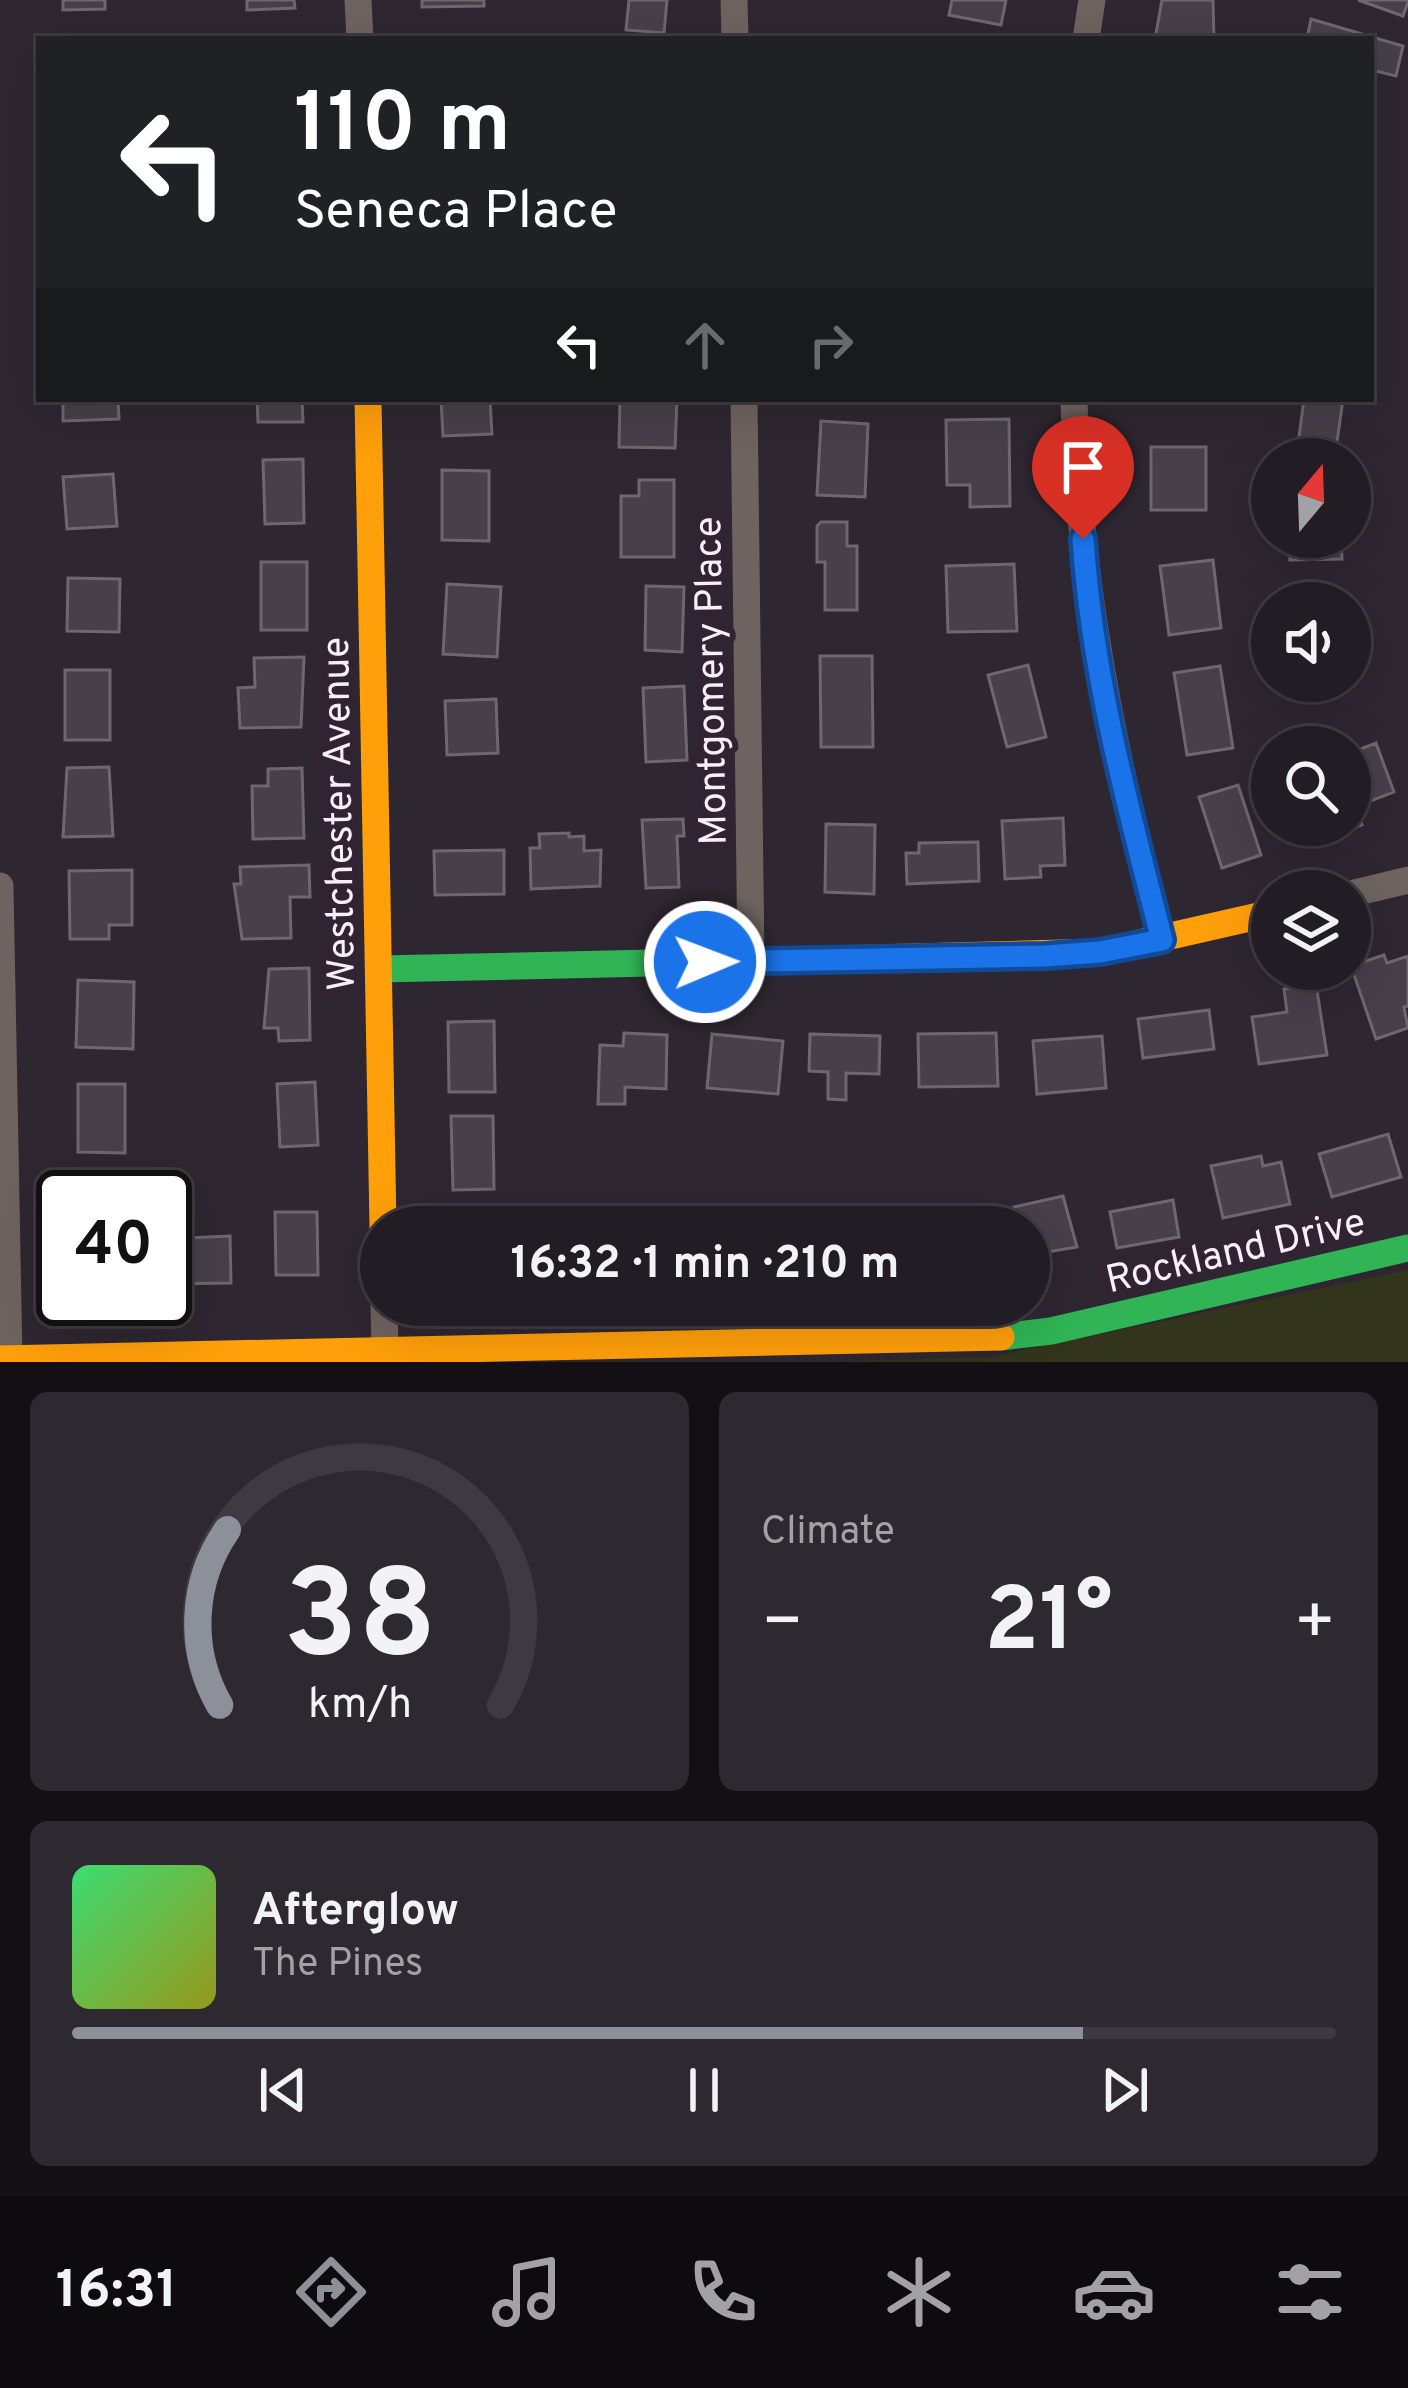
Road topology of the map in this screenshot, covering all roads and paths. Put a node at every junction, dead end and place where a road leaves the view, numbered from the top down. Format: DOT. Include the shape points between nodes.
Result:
graph roads {
  1 [pos="358,0"];
  2 [pos="734,0"];
  3 [pos="1092,0"];
  4 [pos="360,36"];
  5 [pos="735,36"];
  6 [pos="1086,36"];
  7 [pos="368,402"];
  8 [pos="744,402"];
  9 [pos="1074,402"];
  10 [pos="1408,880"];
  11 [pos="0,886"];
  12 [pos="1371,889"];
  13 [pos="1251,918"];
  14 [pos="1162,940"];
  15 [pos="751,962"];
  16 [pos="380,969"];
  17 [pos="383,1206"];
  18 [pos="1408,1248"];
  19 [pos="384,1326"];
  20 [pos="385,1349"];
  21 [pos="5,1359"];
  1 -- 4 [label="street"];
  2 -- 5 [label="street"];
  3 -- 6 [label="street"];
  7 -- 16 [label="street, Westchester Avenue"];
  8 -- 15 [label="street, Montgomery Place"];
  9 -- 14 [label="street" via="1096,654"];
  10 -- 12 [label="street"];
  11 -- 21 [label="street"];
  13 -- 14 [label="street"];
  14 -- 15 [label="street" via="1045,956"];
  15 -- 16 [label="street"];
  16 -- 17 [label="street, Westchester Avenue"];
  18 -- 20 [label="street, Rockland Drive" via="1051,1331 984,1339"];
  19 -- 20 [label="street"];
  20 -- 21 [label="street, Rockland Drive"];
}
